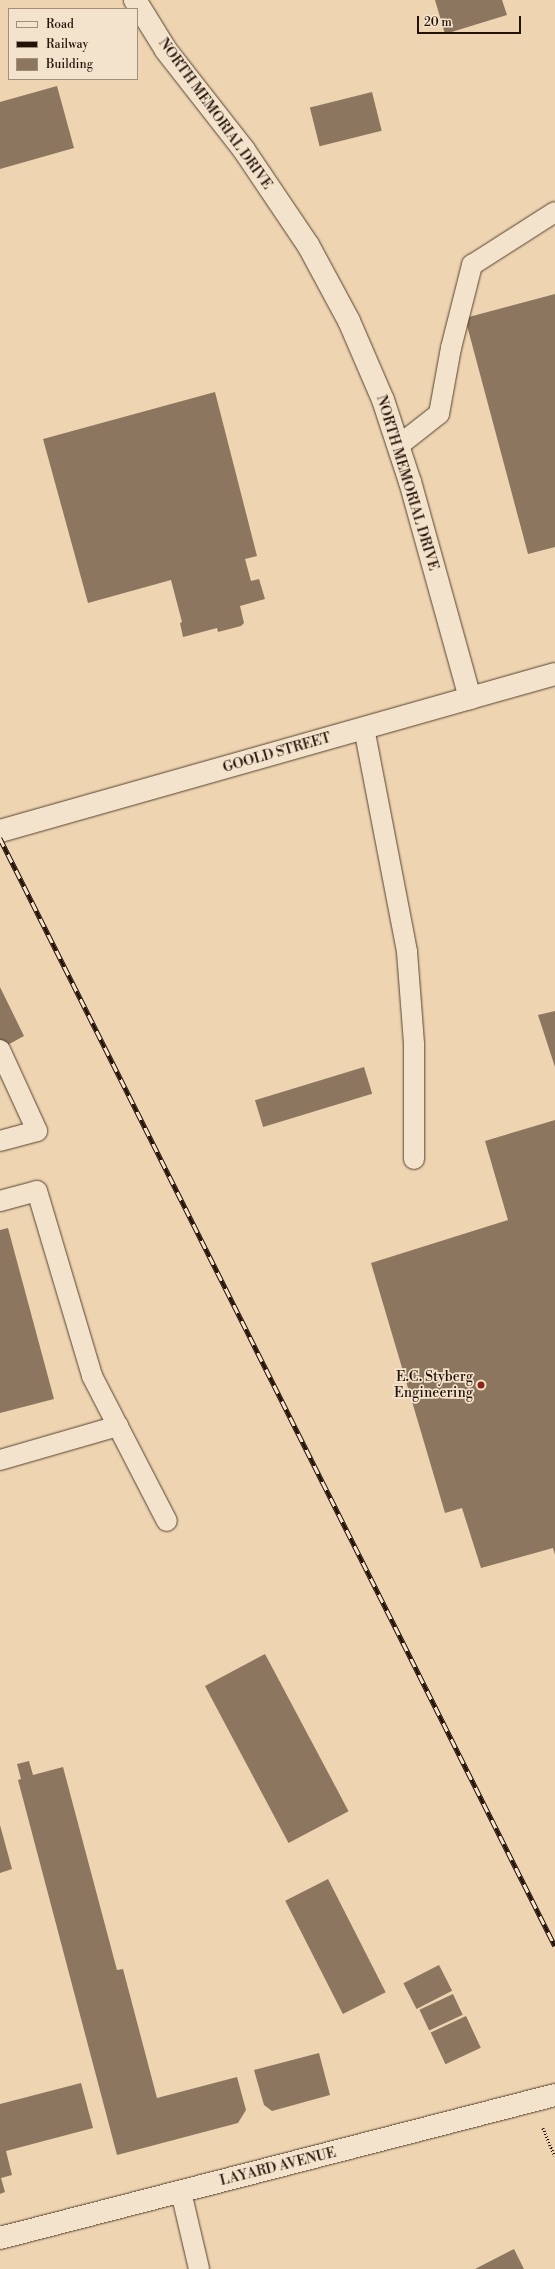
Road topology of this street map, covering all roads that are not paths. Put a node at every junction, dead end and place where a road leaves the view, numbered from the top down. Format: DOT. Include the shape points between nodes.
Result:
graph roads {
  1 [pos="135,0"];
  2 [pos="555,212"];
  3 [pos="398,446"];
  4 [pos="555,674"];
  5 [pos="470,698"];
  6 [pos="364,728"];
  7 [pos="0,831"];
  8 [pos="0,1050"];
  9 [pos="0,1140"];
  10 [pos="414,1159"];
  11 [pos="0,1201"];
  12 [pos="118,1426"];
  13 [pos="0,1460"];
  14 [pos="167,1521"];
  15 [pos="555,2095"];
  16 [pos="181,2192"];
  17 [pos="0,2238"];
  18 [pos="199,2269"];
  1 -- 3 [label="main road, NORTH MEMORIAL DRIVE" via="166,50 244,150 308,245 349,321 383,400"];
  2 -- 3 [label="lane" via="472,265 451,348 439,414"];
  3 -- 5 [label="main road, NORTH MEMORIAL DRIVE"];
  4 -- 5 [label="main road, GOOLD STREET"];
  5 -- 6 [label="main road, GOOLD STREET"];
  6 -- 7 [label="main road, GOOLD STREET"];
  6 -- 10 [label="lane" via="407,952 414,1044"];
  8 -- 9 [label="lane" via="37,1131"];
  11 -- 12 [label="lane" via="37,1191 92,1376"];
  12 -- 13 [label="lane"];
  12 -- 14 [label="lane"];
  15 -- 16 [label="main road, LAYARD AVENUE"];
  16 -- 17 [label="main road, LAYARD AVENUE"];
  16 -- 18 [label="lane"];
}
